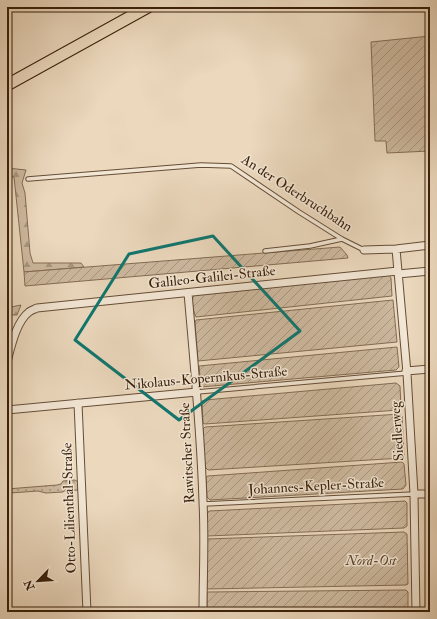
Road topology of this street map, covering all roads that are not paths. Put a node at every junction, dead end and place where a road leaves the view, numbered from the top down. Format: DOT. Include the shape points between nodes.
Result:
graph roads {
  1 [pos="148,7"];
  2 [pos="7,85"];
  3 [pos="28,179"];
  4 [pos="342,239"];
  5 [pos="430,246"];
  6 [pos="396,249"];
  7 [pos="364,250"];
  8 [pos="265,251"];
  9 [pos="430,271"];
  10 [pos="398,273"];
  11 [pos="188,293"];
  12 [pos="7,362"];
  13 [pos="430,369"];
  14 [pos="407,372"];
  15 [pos="197,392"];
  16 [pos="78,403"];
  17 [pos="7,410"];
  18 [pos="414,494"];
  19 [pos="430,494"];
  20 [pos="203,504"];
  21 [pos="87,612"];
  22 [pos="203,612"];
  23 [pos="416,612"];
  1 -- 2 [label="main road"];
  3 -- 4 [label="lane, An der Oderbruchbahn" via="201,164 231,166"];
  4 -- 7 [label="lane, An der Oderbruchbahn"];
  4 -- 8 [label="lane"];
  5 -- 6 [label="street, An der Oderbruchbahn"];
  6 -- 7 [label="street, An der Oderbruchbahn"];
  6 -- 10 [label="street, Siedlerweg"];
  9 -- 10 [label="street, Galileo-Galilei-Straße"];
  10 -- 11 [label="street, Galileo-Galilei-Straße"];
  10 -- 14 [label="street, Siedlerweg"];
  11 -- 12 [label="street, Galileo-Galilei-Straße" via="37,308 29,311 15,334"];
  11 -- 15 [label="street, Rawitscher Straße"];
  13 -- 14 [label="street"];
  14 -- 15 [label="lane, Nikolaus-Kopernikus-Straße"];
  14 -- 18 [label="street, Siedlerweg"];
  15 -- 16 [label="street, Nikolaus-Kopernikus-Straße"];
  15 -- 20 [label="street, Rawitscher Straße"];
  16 -- 17 [label="street, Nikolaus-Kopernikus-Straße"];
  16 -- 21 [label="street, Otto-Lilienthal-Straße"];
  18 -- 19 [label="street, Johannes-Kepler-Straße"];
  18 -- 20 [label="lane, Johannes-Kepler-Straße"];
  18 -- 23 [label="street, Siedlerweg"];
  20 -- 22 [label="street, Rawitscher Straße"];
}
